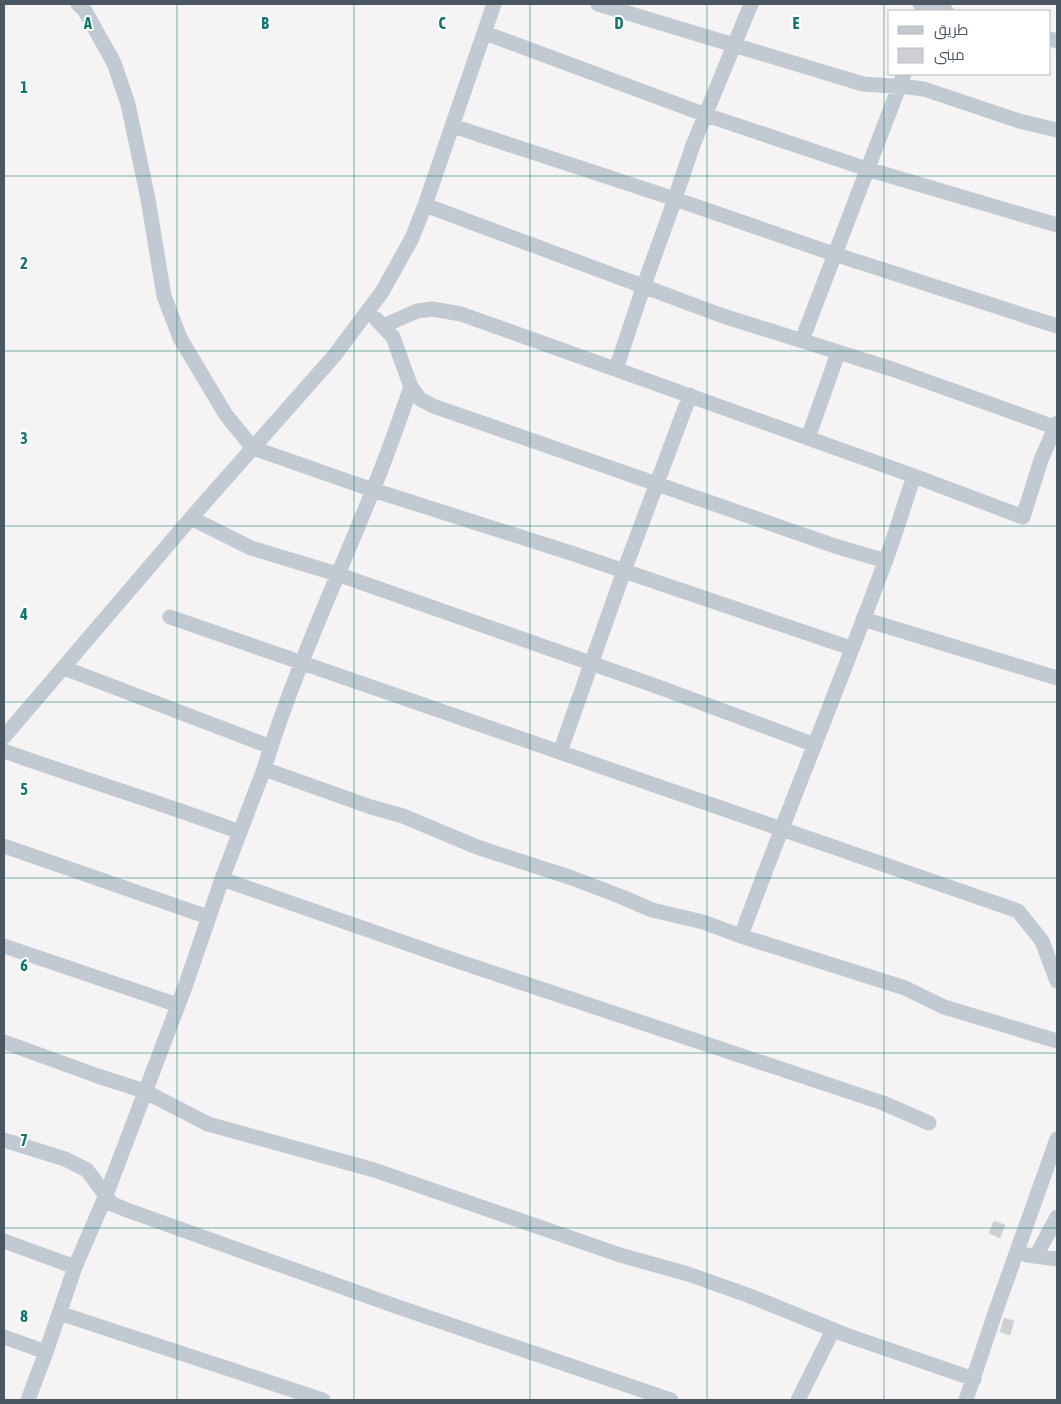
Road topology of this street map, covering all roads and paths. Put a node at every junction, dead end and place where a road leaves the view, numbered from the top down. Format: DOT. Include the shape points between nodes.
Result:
graph roads {
  1 [pos="78,4"];
  2 [pos="494,4"];
  3 [pos="598,4"];
  4 [pos="751,4"];
  5 [pos="926,6"];
  6 [pos="942,10"];
  7 [pos="485,33"];
  8 [pos="734,46"];
  9 [pos="901,80"];
  10 [pos="706,115"];
  11 [pos="453,126"];
  12 [pos="1057,130"];
  13 [pos="867,169"];
  14 [pos="675,199"];
  15 [pos="425,205"];
  16 [pos="1057,225"];
  17 [pos="834,254"];
  18 [pos="644,285"];
  19 [pos="368,311"];
  20 [pos="383,326"];
  21 [pos="1057,326"];
  22 [pos="802,340"];
  23 [pos="838,353"];
  24 [pos="616,369"];
  25 [pos="411,387"];
  26 [pos="690,395"];
  27 [pos="1057,426"];
  28 [pos="808,438"];
  29 [pos="253,448"];
  30 [pos="914,476"];
  31 [pos="657,485"];
  32 [pos="373,490"];
  33 [pos="191,518"];
  34 [pos="886,561"];
  35 [pos="624,571"];
  36 [pos="337,574"];
  37 [pos="170,617"];
  38 [pos="863,619"];
  39 [pos="852,648"];
  40 [pos="302,663"];
  41 [pos="591,664"];
  42 [pos="64,668"];
  43 [pos="1057,678"];
  44 [pos="4,737"];
  45 [pos="815,744"];
  46 [pos="271,747"];
  47 [pos="4,751"];
  48 [pos="560,752"];
  49 [pos="264,769"];
  50 [pos="781,829"];
  51 [pos="240,832"];
  52 [pos="4,846"];
  53 [pos="222,879"];
  54 [pos="208,917"];
  55 [pos="741,936"];
  56 [pos="4,946"];
  57 [pos="1057,981"];
  58 [pos="178,1004"];
  59 [pos="1057,1041"];
  60 [pos="4,1042"];
  61 [pos="144,1091"];
  62 [pos="929,1123"];
  63 [pos="1057,1139"];
  64 [pos="4,1140"];
  65 [pos="106,1195"];
  66 [pos="1057,1217"];
  67 [pos="4,1241"];
  68 [pos="1017,1254"];
  69 [pos="1036,1256"];
  70 [pos="1057,1259"];
  71 [pos="74,1267"];
  72 [pos="59,1313"];
  73 [pos="833,1330"];
  74 [pos="4,1337"];
  75 [pos="46,1352"];
  76 [pos="974,1379"];
  77 [pos="28,1400"];
  78 [pos="323,1400"];
  79 [pos="671,1400"];
  80 [pos="798,1400"];
  81 [pos="966,1400"];
  1 -- 29 [label="street" via="114,63 128,104 164,296 177,330 226,415"];
  2 -- 7 [label="street"];
  3 -- 8 [label="street"];
  4 -- 8 [label="street"];
  5 -- 6 [label="street"];
  7 -- 10 [label="street"];
  7 -- 11 [label="street"];
  8 -- 9 [label="street" via="863,84"];
  8 -- 10 [label="street"];
  9 -- 12 [label="street" via="908,87 924,89 1019,121"];
  9 -- 13 [label="street"];
  10 -- 13 [label="street"];
  10 -- 14 [label="street"];
  11 -- 14 [label="street"];
  11 -- 15 [label="street"];
  13 -- 16 [label="street"];
  13 -- 17 [label="street"];
  14 -- 17 [label="street"];
  14 -- 18 [label="street"];
  15 -- 18 [label="street"];
  15 -- 19 [label="street" via="395,270"];
  17 -- 21 [label="street"];
  17 -- 22 [label="street"];
  18 -- 22 [label="street" via="723,316"];
  18 -- 24 [label="street"];
  19 -- 20 [label="street"];
  19 -- 29 [label="street" via="334,356"];
  20 -- 24 [label="street" via="417,311 432,309 461,314"];
  20 -- 25 [label="street" via="393,337"];
  22 -- 23 [label="street"];
  23 -- 27 [label="street"];
  23 -- 28 [label="street"];
  24 -- 26 [label="street"];
  25 -- 31 [label="street" via="420,399 433,406"];
  25 -- 32 [label="street"];
  26 -- 28 [label="street"];
  26 -- 31 [label="street"];
  27 -- 30 [label="street" via="1041,460 1023,517"];
  28 -- 30 [label="street"];
  29 -- 32 [label="street"];
  29 -- 33 [label="street"];
  30 -- 34 [label="street"];
  31 -- 34 [label="street"];
  31 -- 35 [label="street"];
  32 -- 35 [label="street"];
  32 -- 36 [label="street"];
  33 -- 36 [label="street" via="251,548"];
  33 -- 42 [label="street"];
  34 -- 38 [label="street"];
  35 -- 39 [label="street"];
  35 -- 41 [label="street"];
  36 -- 40 [label="street"];
  36 -- 41 [label="street"];
  37 -- 40 [label="street"];
  38 -- 39 [label="street"];
  38 -- 43 [label="street"];
  39 -- 45 [label="street"];
  40 -- 46 [label="street"];
  40 -- 48 [label="street"];
  41 -- 45 [label="street"];
  41 -- 48 [label="street"];
  42 -- 44 [label="street"];
  42 -- 46 [label="street"];
  45 -- 50 [label="street"];
  46 -- 49 [label="street"];
  47 -- 51 [label="street"];
  48 -- 50 [label="street"];
  49 -- 51 [label="street"];
  49 -- 55 [label="street" via="402,816 477,847 572,878 652,910 703,922"];
  50 -- 55 [label="street"];
  50 -- 57 [label="street" via="1018,911 1042,941"];
  51 -- 53 [label="street"];
  52 -- 54 [label="street"];
  53 -- 54 [label="street"];
  53 -- 62 [label="street" via="874,1100"];
  54 -- 58 [label="street"];
  55 -- 59 [label="street"];
  56 -- 58 [label="street"];
  58 -- 61 [label="street"];
  60 -- 61 [label="street"];
  61 -- 65 [label="street"];
  61 -- 73 [label="street" via="208,1124 374,1170 620,1255 688,1274"];
  63 -- 68 [label="street"];
  64 -- 65 [label="street" via="65,1159 87,1170"];
  65 -- 71 [label="street"];
  65 -- 79 [label="street" via="112,1204 237,1251"];
  66 -- 69 [label="street"];
  67 -- 71 [label="street"];
  68 -- 69 [label="street"];
  68 -- 76 [label="street"];
  69 -- 70 [label="street"];
  71 -- 72 [label="street"];
  72 -- 75 [label="street"];
  72 -- 78 [label="street"];
  73 -- 76 [label="street"];
  73 -- 80 [label="street"];
  74 -- 75 [label="street"];
  75 -- 77 [label="street"];
  76 -- 81 [label="street"];
}
